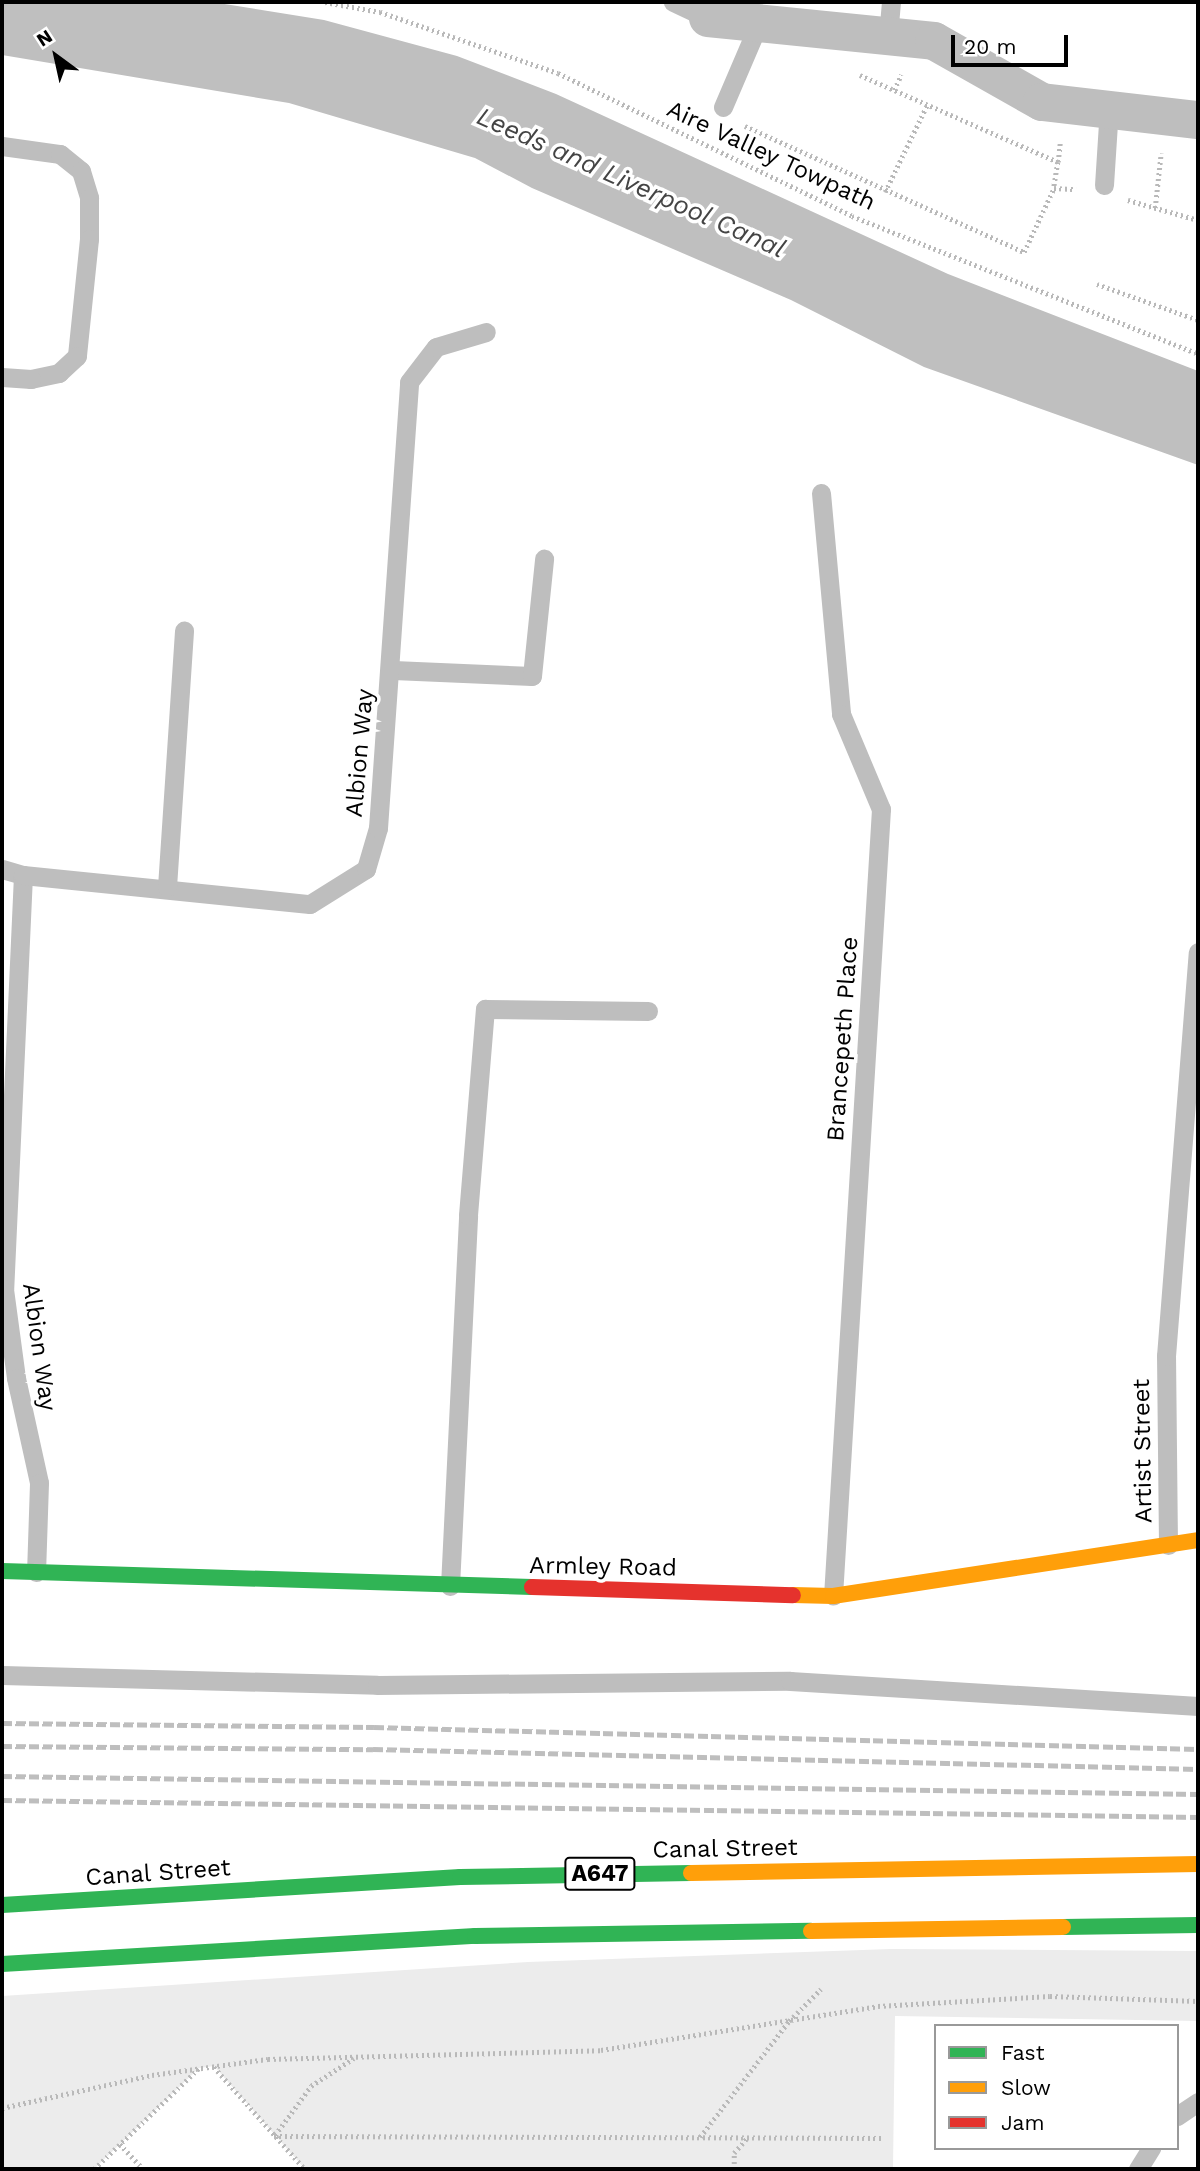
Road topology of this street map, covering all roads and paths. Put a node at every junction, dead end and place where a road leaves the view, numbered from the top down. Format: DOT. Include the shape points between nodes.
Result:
graph roads {
  1 [pos="325,2"];
  2 [pos="673,2"];
  3 [pos="708,18"];
  4 [pos="889,19"];
  5 [pos="760,23"];
  6 [pos="849,71"];
  7 [pos="928,105"];
  8 [pos="723,107"];
  9 [pos="1109,107"];
  10 [pos="1181,117"];
  11 [pos="740,124"];
  12 [pos="2,146"];
  13 [pos="1054,188"];
  14 [pos="1080,189"];
  15 [pos="1111,191"];
  16 [pos="885,192"];
  17 [pos="1155,208"];
  18 [pos="1198,220"];
  19 [pos="1097,284"];
  20 [pos="1198,320"];
  21 [pos="486,332"];
  22 [pos="1198,354"];
  23 [pos="2,377"];
  24 [pos="821,493"];
  25 [pos="544,559"];
  26 [pos="184,631"];
  27 [pos="393,670"];
  28 [pos="2,869"];
  29 [pos="23,875"];
  30 [pos="167,887"];
  31 [pos="1198,952"];
  32 [pos="648,1011"];
  33 [pos="1198,1541"];
  34 [pos="1168,1545"];
  35 [pos="2,1571"];
  36 [pos="36,1572"];
  37 [pos="450,1586"];
  38 [pos="833,1596"];
  39 [pos="2,1675"];
  40 [pos="1198,1706"];
  41 [pos="1198,1864"];
  42 [pos="2,1905"];
  43 [pos="1198,1925"];
  44 [pos="2,1964"];
  45 [pos="821,1989"];
  46 [pos="1198,2001"];
  47 [pos="789,2021"];
  48 [pos="356,2057"];
  49 [pos="214,2066"];
  50 [pos="199,2068"];
  51 [pos="1198,2102"];
  52 [pos="2,2108"];
  53 [pos="1179,2115"];
  54 [pos="274,2136"];
  55 [pos="701,2137"];
  56 [pos="747,2138"];
  57 [pos="884,2138"];
  58 [pos="120,2144"];
  59 [pos="1150,2150"];
  60 [pos="94,2169"];
  61 [pos="143,2169"];
  62 [pos="305,2169"];
  63 [pos="734,2169"];
  64 [pos="1138,2169"];
  1 -- 22 [label="path, Aire Valley Towpath" via="380,12 558,73 852,215"];
  2 -- 3 [label="lane"];
  3 -- 5 [label="street"];
  4 -- 5 [label="street"];
  4 -- 9 [label="street" via="1042,102"];
  5 -- 8 [label="lane"];
  6 -- 7 [label="path"];
  7 -- 13 [label="path" via="1058,162"];
  7 -- 16 [label="path"];
  9 -- 10 [label="street"];
  9 -- 15 [label="lane"];
  10 -- 17 [label="path"];
  11 -- 16 [label="path"];
  12 -- 23 [label="lane" via="60,154 81,171 89,198 77,356 60,373 31,379"];
  13 -- 14 [label="path"];
  13 -- 16 [label="path" via="1024,252"];
  15 -- 17 [label="path"];
  17 -- 18 [label="path"];
  19 -- 20 [label="path"];
  21 -- 27 [label="lane, Albion Way" via="436,347 409,382"];
  24 -- 38 [label="lane, Brancepeth Place" via="841,714 880,809"];
  25 -- 27 [label="lane" via="532,676"];
  26 -- 30 [label="lane"];
  27 -- 30 [label="lane, Albion Way" via="379,828 366,869 310,904"];
  28 -- 29 [label="lane, Albion Way"];
  29 -- 30 [label="lane, Albion Way"];
  29 -- 36 [label="lane, Albion Way" via="4,1289 16,1378 39,1483"];
  31 -- 34 [label="lane, Artist Street" via="1166,1356"];
  32 -- 37 [label="lane" via="485,1009 468,1215"];
  33 -- 34 [label="main road, Armley Road"];
  34 -- 38 [label="main road, Armley Road"];
  35 -- 36 [label="main road, Armley Road"];
  36 -- 37 [label="main road, Armley Road"];
  37 -- 38 [label="main road, Armley Road"];
  39 -- 40 [label="lane" via="377,1685 790,1681"];
  41 -- 42 [label="main road, Canal Street / A647" via="460,1877"];
  43 -- 44 [label="main road" via="475,1936"];
  45 -- 47 [label="path"];
  46 -- 47 [label="path" via="1050,1996 878,2006"];
  47 -- 48 [label="path" via="601,2050"];
  47 -- 55 [label="path"];
  48 -- 49 [label="path" via="268,2059"];
  48 -- 54 [label="path" via="311,2086"];
  49 -- 50 [label="path"];
  49 -- 54 [label="path"];
  50 -- 52 [label="path"];
  50 -- 58 [label="path"];
  51 -- 53 [label="lane"];
  54 -- 55 [label="path"];
  54 -- 62 [label="path"];
  55 -- 56 [label="path"];
  56 -- 57 [label="path"];
  56 -- 63 [label="path" via="734,2153"];
  58 -- 60 [label="path"];
  58 -- 61 [label="path"];
  59 -- 64 [label="lane"];
}
